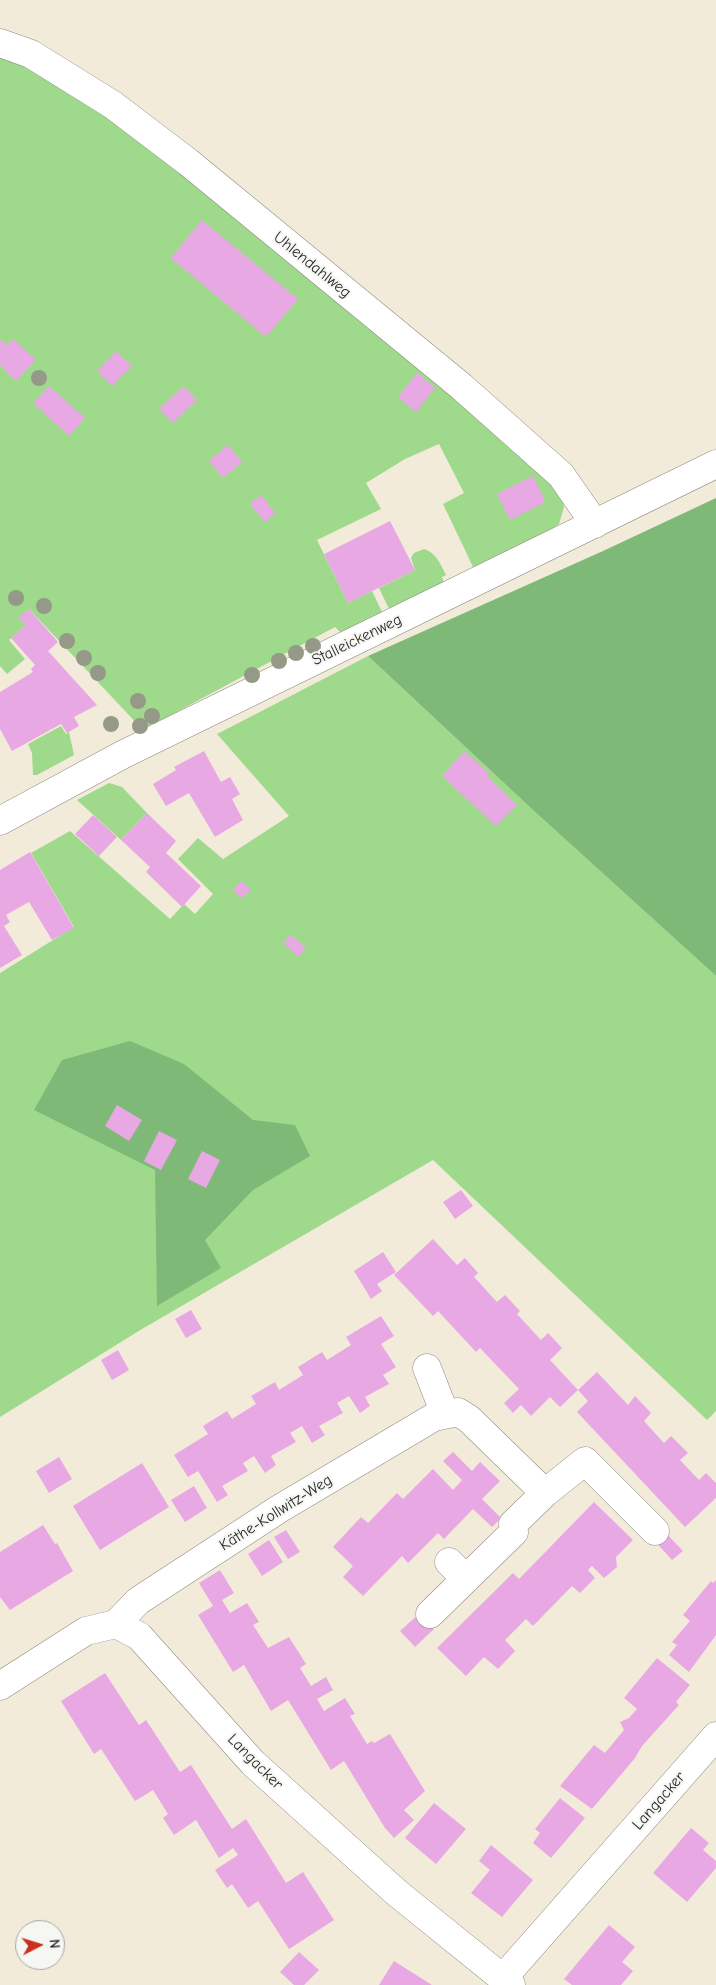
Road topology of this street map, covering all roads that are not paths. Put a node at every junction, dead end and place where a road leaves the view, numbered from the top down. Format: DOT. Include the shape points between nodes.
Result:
graph roads {
  1 [pos="0,43"];
  2 [pos="716,464"];
  3 [pos="595,524"];
  4 [pos="0,820"];
  5 [pos="427,1368"];
  6 [pos="445,1414"];
  7 [pos="545,1493"];
  8 [pos="655,1531"];
  9 [pos="430,1614"];
  10 [pos="116,1624"];
  11 [pos="0,1686"];
  12 [pos="716,1736"];
  13 [pos="507,1982"];
  1 -- 3 [label="street, Uhlendahlweg" via="31,54 113,105 188,162 462,387 561,475"];
  2 -- 3 [label="street, Stalleickenweg"];
  3 -- 4 [label="street, Stalleickenweg" via="122,755"];
  5 -- 6 [label="street"];
  6 -- 7 [label="street" via="458,1412 469,1419"];
  6 -- 10 [label="street, Käthe-Kollwitz-Weg" via="434,1417 279,1509 138,1602"];
  7 -- 8 [label="street" via="585,1461"];
  7 -- 9 [label="street" via="513,1524 514,1532 457,1571"];
  10 -- 11 [label="street" via="86,1631"];
  10 -- 13 [label="street, Langacker" via="139,1636 253,1763 397,1893"];
  12 -- 13 [label="street, Langacker"];
}
